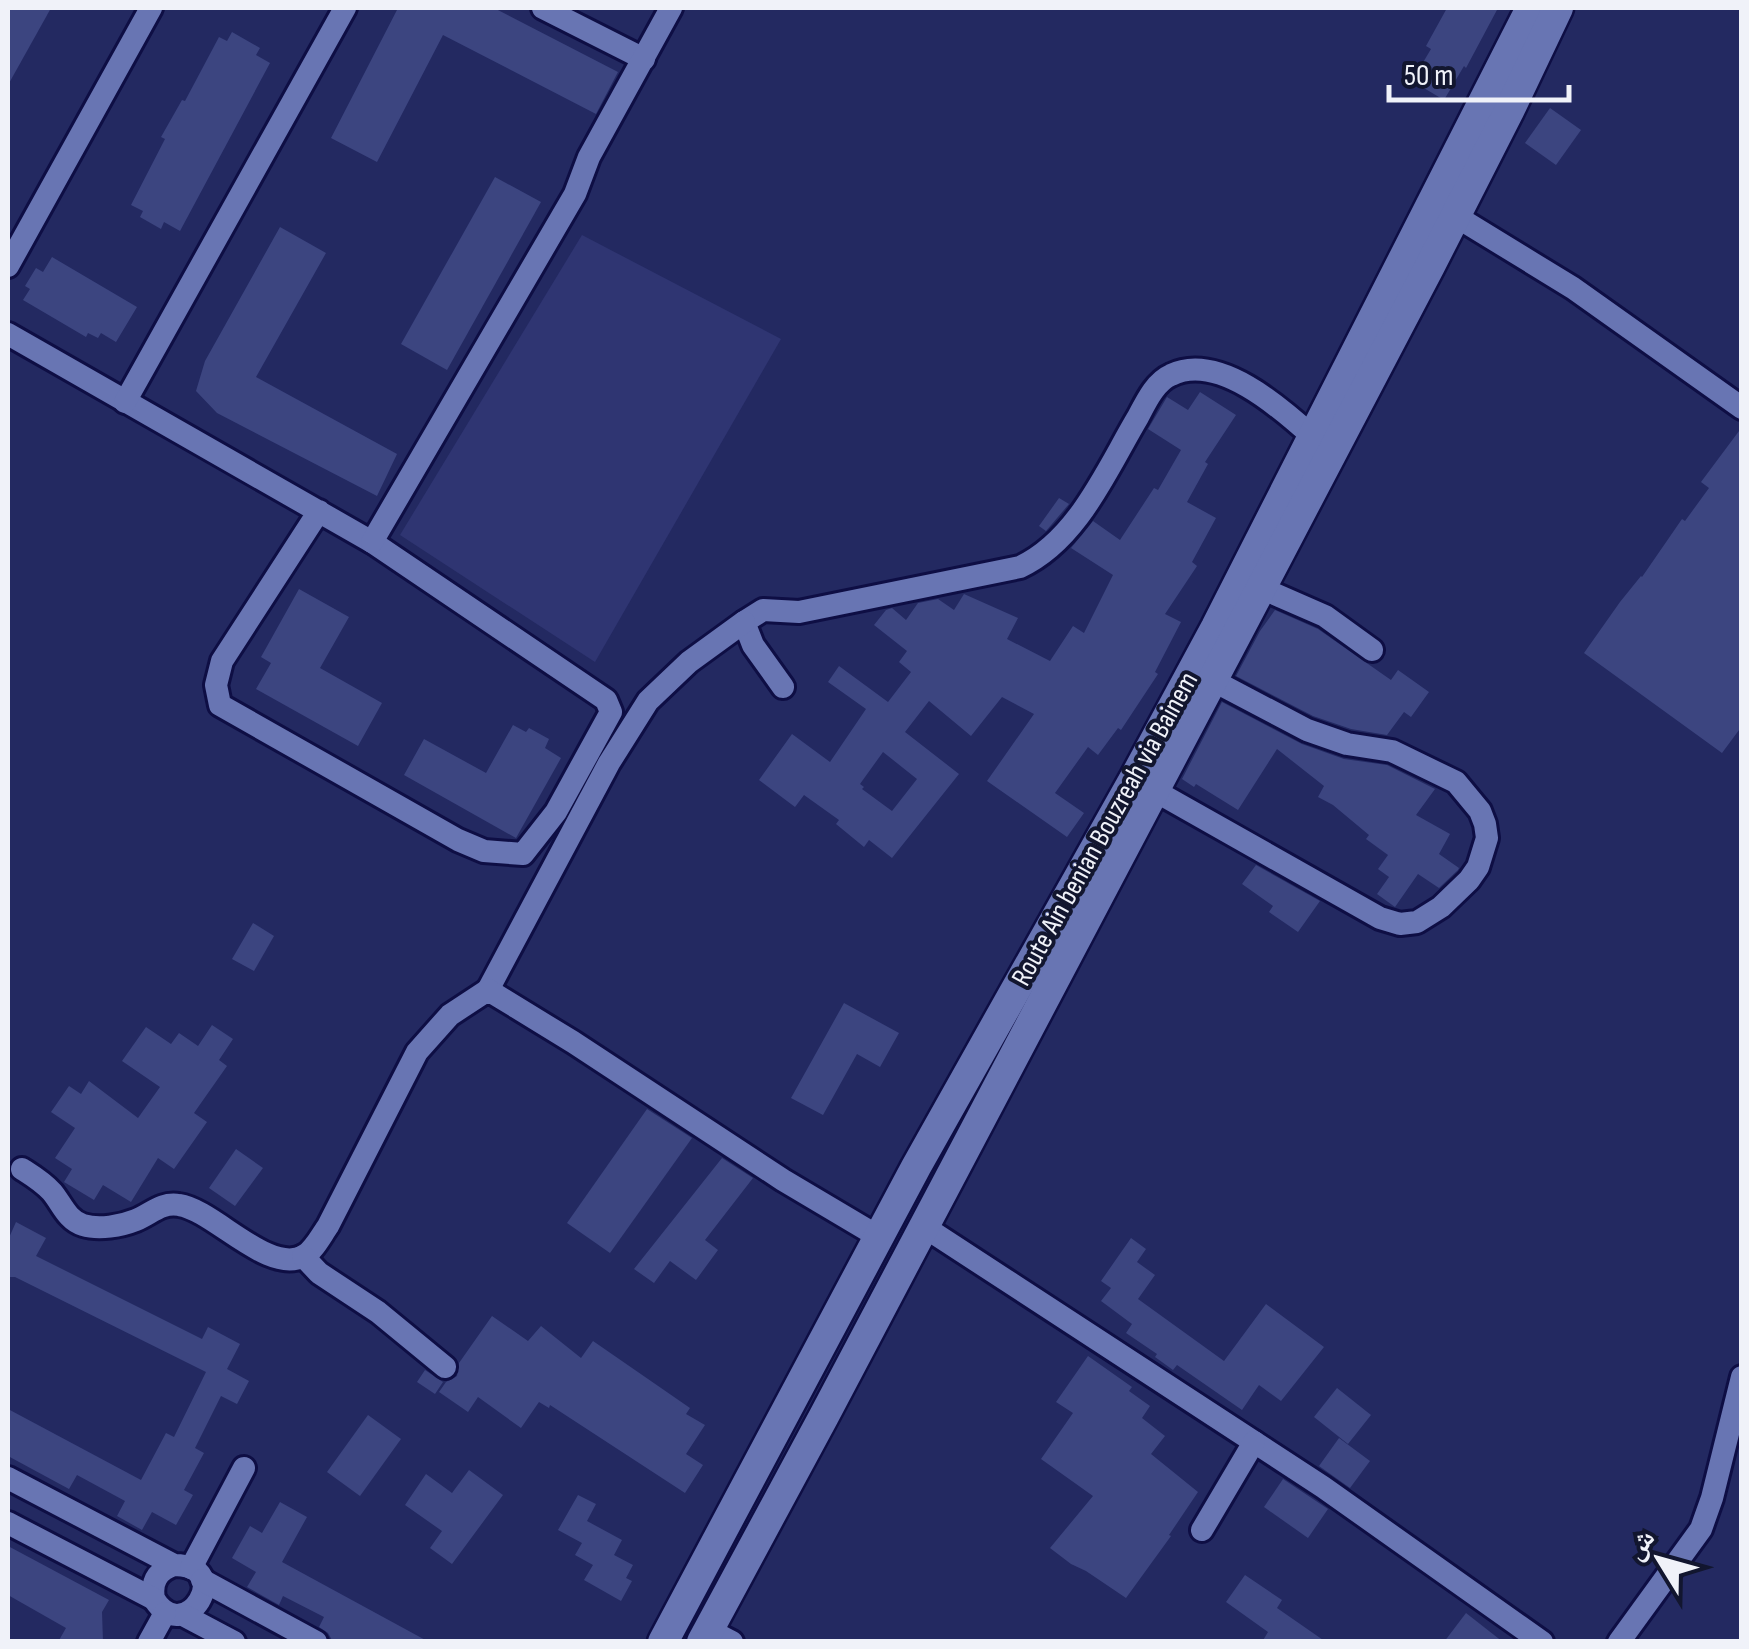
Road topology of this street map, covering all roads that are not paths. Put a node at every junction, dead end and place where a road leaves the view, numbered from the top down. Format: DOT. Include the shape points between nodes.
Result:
graph roads {
  1 [pos="151,8"];
  2 [pos="344,8"];
  3 [pos="542,8"];
  4 [pos="671,8"];
  5 [pos="1531,8"];
  6 [pos="1558,8"];
  7 [pos="644,59"];
  8 [pos="1444,209"];
  9 [pos="8,266"];
  10 [pos="8,334"];
  11 [pos="125,402"];
  12 [pos="1742,408"];
  13 [pos="1313,437"];
  14 [pos="318,511"];
  15 [pos="372,542"];
  16 [pos="1261,588"];
  17 [pos="744,622"];
  18 [pos="1372,650"];
  19 [pos="1212,680"];
  20 [pos="783,688"];
  21 [pos="648,701"];
  22 [pos="611,712"];
  23 [pos="1144,785"];
  24 [pos="488,990"];
  25 [pos="22,1169"];
  26 [pos="924,1226"];
  27 [pos="879,1236"];
  28 [pos="303,1256"];
  29 [pos="445,1367"];
  30 [pos="1742,1377"];
  31 [pos="1254,1442"];
  32 [pos="244,1468"];
  33 [pos="8,1478"];
  34 [pos="8,1522"];
  35 [pos="1202,1530"];
  36 [pos="189,1571"];
  37 [pos="168,1610"];
  38 [pos="714,1638"];
  39 [pos="149,1642"];
  40 [pos="234,1642"];
  41 [pos="316,1642"];
  42 [pos="663,1642"];
  43 [pos="1542,1642"];
  44 [pos="1620,1642"];
  1 -- 9 [label="street"];
  2 -- 11 [label="street"];
  3 -- 7 [label="street"];
  4 -- 7 [label="street"];
  5 -- 8 [label="main road, Route Ain benian Bouzreah via Bainem"];
  6 -- 8 [label="main road, Route Ain benian Bouzreah via Bainem"];
  7 -- 15 [label="street" via="574,194"];
  8 -- 12 [label="street" via="1573,288"];
  8 -- 13 [label="main road, Route Ain benian Bouzreah via Bainem"];
  8 -- 16 [label="main road, Route Ain benian Bouzreah via Bainem"];
  10 -- 11 [label="street"];
  11 -- 14 [label="street"];
  13 -- 17 [label="street" via="1246,385 1197,370 1176,372 1150,396 1082,513 1036,559 799,612 764,610"];
  13 -- 23 [label="main road, Route Ain benian Bouzreah via Bainem"];
  14 -- 15 [label="street"];
  14 -- 22 [label="street" via="222,660 220,705 458,840 484,851 524,854 556,812"];
  15 -- 22 [label="street" via="606,700"];
  16 -- 18 [label="street" via="1324,616"];
  16 -- 19 [label="main road, Route Ain benian Bouzreah via Bainem"];
  17 -- 20 [label="street"];
  17 -- 21 [label="street"];
  19 -- 23 [label="main road, Route Ain benian Bouzreah via Bainem"];
  19 -- 23 [label="street" via="1307,730 1392,751 1456,782 1480,811 1487,838 1469,880 1442,907 1400,924"];
  21 -- 22 [label="street"];
  21 -- 24 [label="street"];
  23 -- 26 [label="main road, Route Ain benian Bouzreah via Bainem"];
  23 -- 27 [label="main road, Route Ain benian Bouzreah via Bainem"];
  24 -- 27 [label="street"];
  24 -- 28 [label="street" via="450,1015 417,1052 328,1226"];
  25 -- 28 [label="street" via="85,1226 136,1220 175,1204 271,1256"];
  26 -- 31 [label="street"];
  26 -- 38 [label="main road, Route Ain benian Bouzreah via Bainem"];
  27 -- 42 [label="main road, Route Ain benian Bouzreah via Bainem"];
  28 -- 29 [label="street"];
  30 -- 44 [label="street" via="1702,1528"];
  31 -- 35 [label="street"];
  31 -- 43 [label="street"];
  32 -- 36 [label="street"];
  33 -- 36 [label="street"];
  34 -- 37 [label="street"];
  36 -- 37 [label="street" via="203,1598 193,1612"];
  36 -- 37 [label="street" via="158,1574 152,1590"];
  36 -- 41 [label="street"];
  37 -- 39 [label="street"];
  37 -- 40 [label="street"];
}
